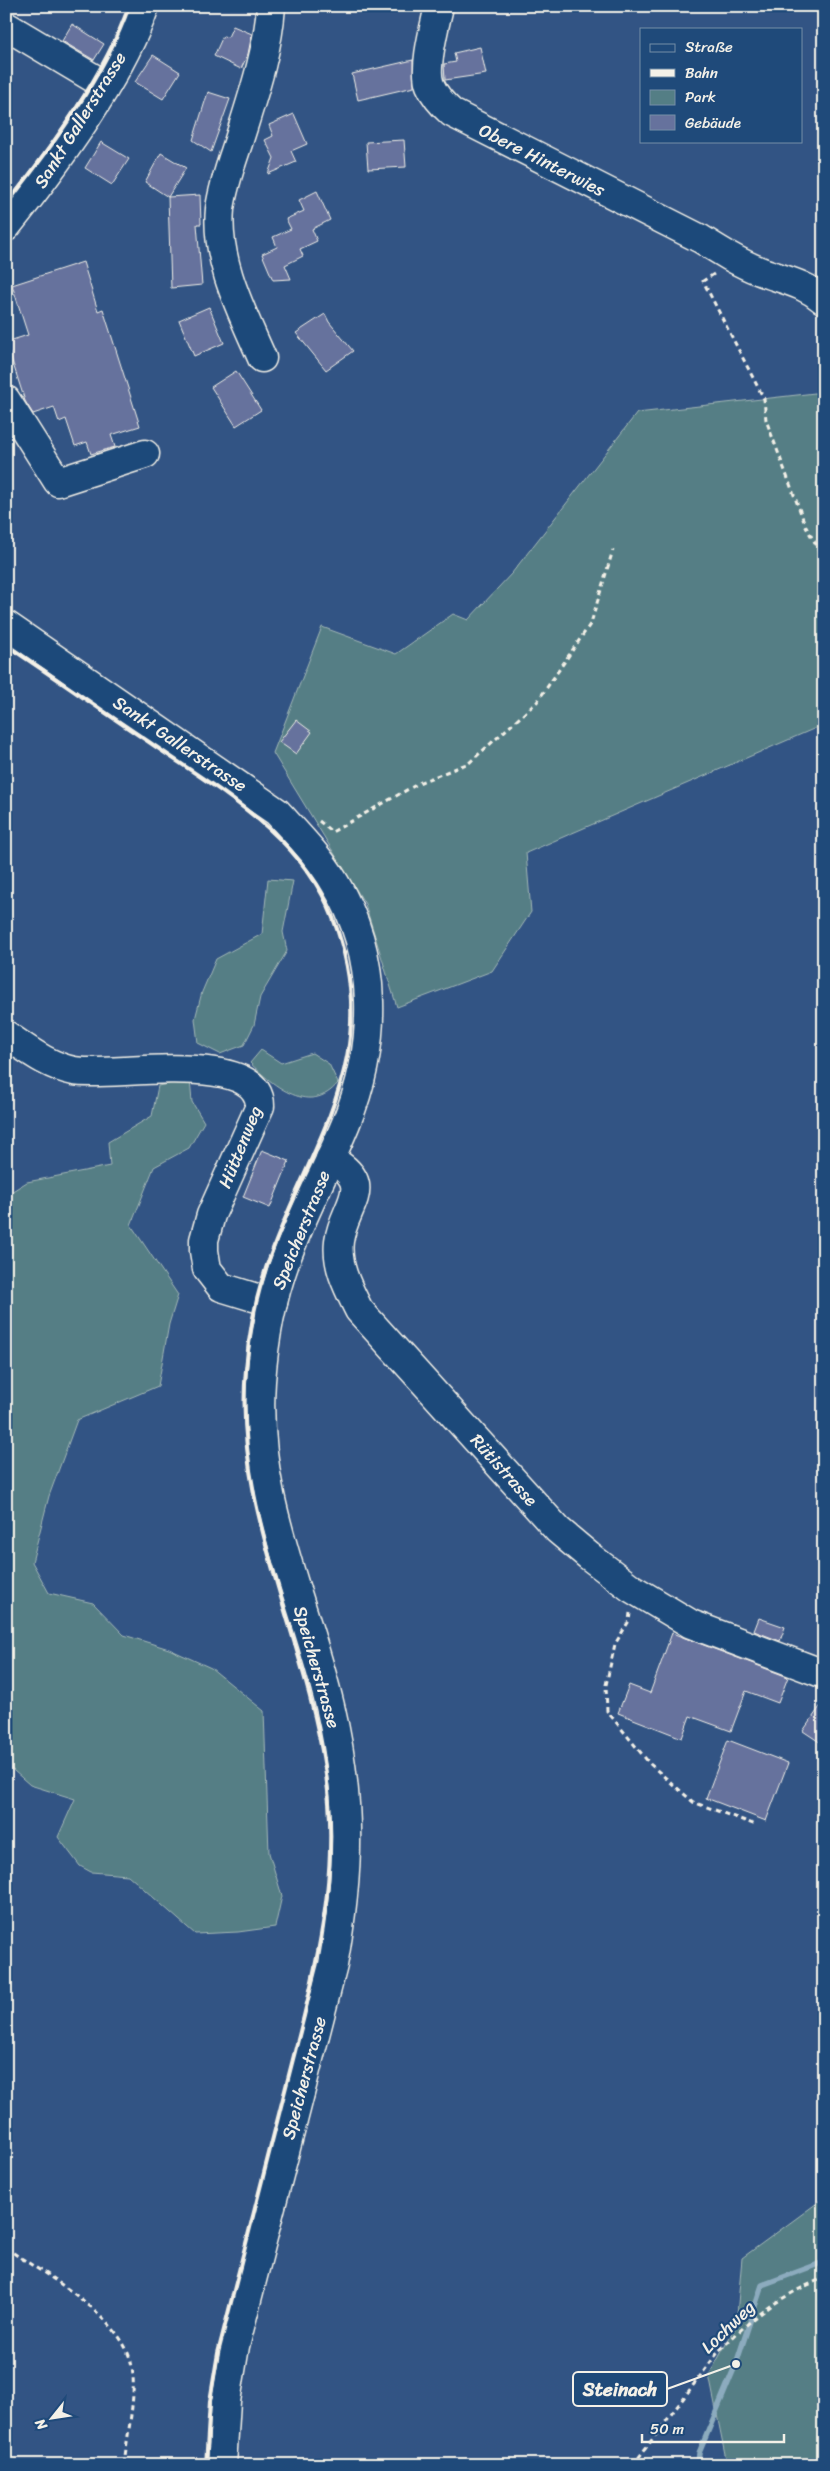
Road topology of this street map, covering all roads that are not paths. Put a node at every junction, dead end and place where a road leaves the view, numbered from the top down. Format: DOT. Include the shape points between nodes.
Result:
graph roads {
  1 [pos="145,6"];
  2 [pos="271,6"];
  3 [pos="439,6"];
  4 [pos="6,26"];
  5 [pos="105,85"];
  6 [pos="6,227"];
  7 [pos="824,300"];
  8 [pos="262,358"];
  9 [pos="6,400"];
  10 [pos="145,454"];
  11 [pos="6,625"];
  12 [pos="335,883"];
  13 [pos="6,1035"];
  14 [pos="330,1159"];
  15 [pos="273,1303"];
  16 [pos="824,1674"];
  17 [pos="222,2465"];
  1 -- 5 [label="street, Sankt Gallerstrasse"];
  2 -- 8 [label="street" via="270,32 224,184 220,210 228,272"];
  3 -- 7 [label="street, Obere Hinterwies" via="429,83 441,104 452,113 701,239 735,260 796,282"];
  4 -- 5 [label="street"];
  5 -- 6 [label="street, Sankt Gallerstrasse" via="39,186"];
  9 -- 10 [label="street" via="58,482"];
  11 -- 12 [label="street, Sankt Gallerstrasse" via="277,812 312,850"];
  12 -- 14 [label="street, Speicherstrasse" via="351,913 362,945 368,980 369,1032 358,1088"];
  13 -- 15 [label="street, Hüttenweg" via="49,1062 72,1071 101,1073 187,1069 241,1079 254,1088 260,1106 211,1215 204,1251 207,1269 221,1287"];
  14 -- 15 [label="street, Speicherstrasse" via="301,1222"];
  14 -- 16 [label="street, Rütistrasse" via="353,1176 355,1195 339,1240 345,1283 359,1310 558,1530 631,1588 691,1624"];
  15 -- 17 [label="street, Speicherstrasse" via="264,1342 261,1384 263,1457 277,1529 337,1738 345,1785 346,1870 333,1965 235,2346 226,2401"];
}
